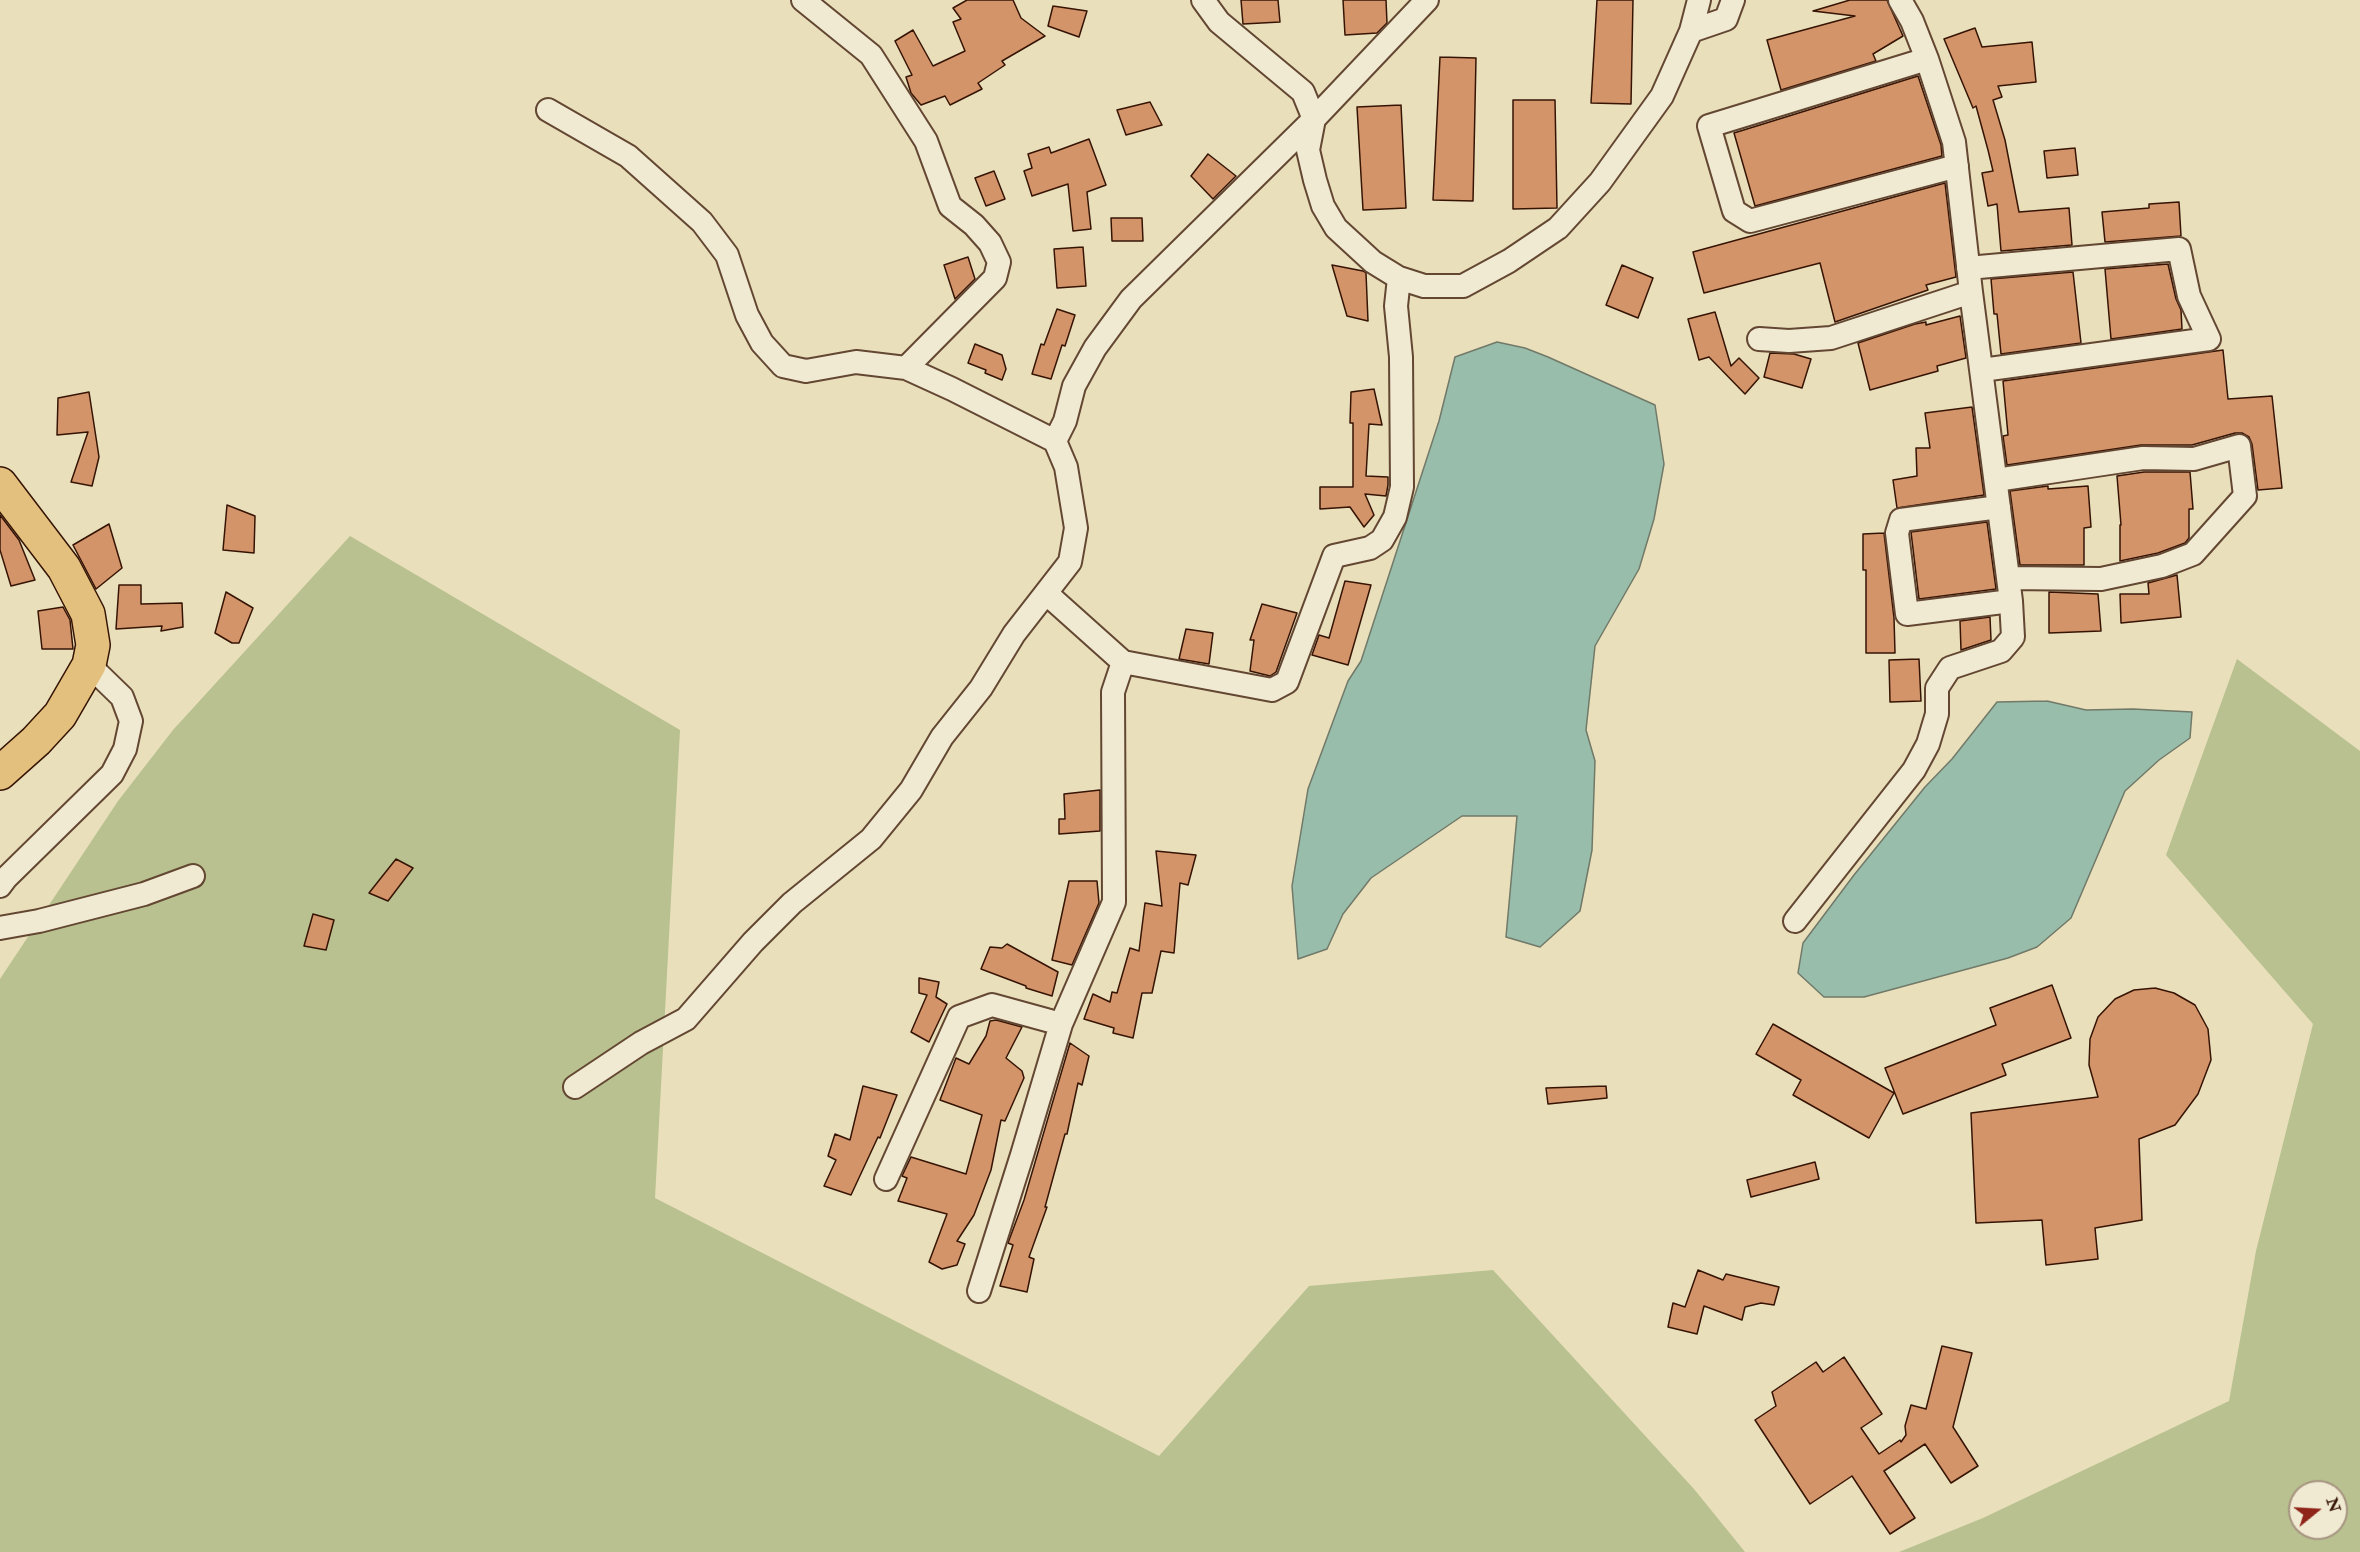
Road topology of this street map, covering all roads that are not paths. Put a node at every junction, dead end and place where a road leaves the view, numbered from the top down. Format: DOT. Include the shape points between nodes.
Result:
graph roads {
  1 [pos="803,0"];
  2 [pos="1203,0"];
  3 [pos="1427,0"];
  4 [pos="1699,0"];
  5 [pos="1733,0"];
  6 [pos="1900,0"];
  7 [pos="1691,31"];
  8 [pos="1927,59"];
  9 [pos="548,110"];
  10 [pos="1314,119"];
  11 [pos="1957,166"];
  12 [pos="1968,268"];
  13 [pos="1399,278"];
  14 [pos="1971,292"];
  15 [pos="1759,339"];
  16 [pos="906,368"];
  17 [pos="1982,370"];
  18 [pos="1055,441"];
  19 [pos="1996,480"];
  20 [pos="0,484"];
  21 [pos="2000,507"];
  22 [pos="2008,578"];
  23 [pos="1047,594"];
  24 [pos="2011,601"];
  25 [pos="1124,662"];
  26 [pos="89,665"];
  27 [pos="0,773"];
  28 [pos="193,876"];
  29 [pos="0,886"];
  30 [pos="1795,921"];
  31 [pos="0,928"];
  32 [pos="1061,1024"];
  33 [pos="575,1087"];
  34 [pos="886,1179"];
  35 [pos="979,1291"];
  1 -- 16 [label="street" via="871,55 926,141 950,206 990,243 999,262 995,278"];
  2 -- 10 [label="street" via="1219,22 1303,92"];
  3 -- 10 [label="street"];
  4 -- 7 [label="street"];
  5 -- 7 [label="street" via="1726,19"];
  6 -- 8 [label="street"];
  7 -- 13 [label="street" via="1662,96 1600,182 1558,228 1463,286 1424,286"];
  8 -- 11 [label="street"];
  8 -- 11 [label="street" via="1709,126 1734,211 1750,221"];
  9 -- 16 [label="street" via="628,156 702,222 727,255 747,315 762,343 783,366 806,370 856,362"];
  10 -- 13 [label="street" via="1308,150 1323,206 1336,228 1373,262"];
  10 -- 18 [label="street" via="1131,299 1095,348 1074,386"];
  11 -- 12 [label="street"];
  12 -- 14 [label="street"];
  12 -- 17 [label="street" via="2179,249 2189,296 2209,339"];
  13 -- 25 [label="street" via="1395,306 1401,357 1402,487 1395,517 1382,540 1370,548 1334,556 1287,682 1272,690"];
  14 -- 15 [label="street" via="1831,338"];
  14 -- 17 [label="street"];
  16 -- 18 [label="street"];
  17 -- 19 [label="street"];
  18 -- 23 [label="street" via="1066,466 1076,528 1070,562"];
  19 -- 21 [label="street"];
  19 -- 22 [label="street" via="2143,458 2194,459 2239,446 2241,456 2245,496 2193,554 2162,566 2101,579"];
  20 -- 26 [label="main road" via="58,559 80,595 93,645"];
  21 -- 22 [label="street"];
  21 -- 24 [label="street" via="1901,520 1897,533 1907,614"];
  22 -- 24 [label="street"];
  23 -- 25 [label="street"];
  23 -- 33 [label="street" via="942,737 911,790 871,839 792,903 686,1019 641,1043"];
  24 -- 30 [label="street" via="2013,637 2001,651 1950,668 1937,688 1937,714 1928,744 1914,770"];
  25 -- 32 [label="street" via="1113,692 1114,902"];
  26 -- 27 [label="main road" via="60,715"];
  26 -- 29 [label="street" via="122,698 131,721 125,748 112,774"];
  28 -- 31 [label="street" via="144,894"];
  32 -- 34 [label="street" via="992,1005 959,1017"];
  32 -- 35 [label="street"];
}
